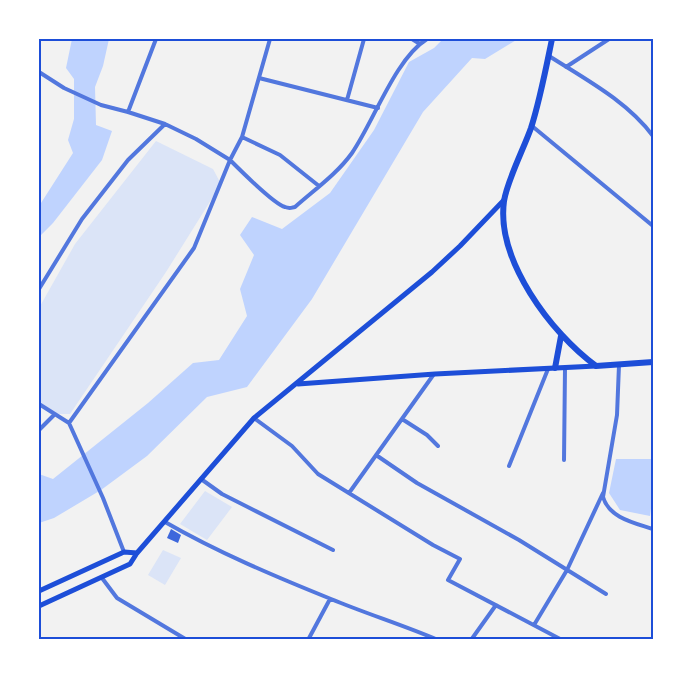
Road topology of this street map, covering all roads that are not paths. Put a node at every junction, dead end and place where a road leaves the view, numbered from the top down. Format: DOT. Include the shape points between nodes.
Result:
graph roads {
  1 [pos="156,39"];
  2 [pos="270,39"];
  3 [pos="364,39"];
  4 [pos="412,39"];
  5 [pos="427,39"];
  6 [pos="609,39"];
  7 [pos="551,41"];
  8 [pos="420,44"];
  9 [pos="548,56"];
  10 [pos="566,67"];
  11 [pos="39,72"];
  12 [pos="259,78"];
  13 [pos="347,100"];
  14 [pos="378,108"];
  15 [pos="128,112"];
  16 [pos="165,124"];
  17 [pos="532,126"];
  18 [pos="653,136"];
  19 [pos="242,137"];
  20 [pos="230,160"];
  21 [pos="319,186"];
  22 [pos="504,201"];
  23 [pos="653,226"];
  24 [pos="39,289"];
  25 [pos="561,336"];
  26 [pos="653,362"];
  27 [pos="619,365"];
  28 [pos="596,366"];
  29 [pos="551,368"];
  30 [pos="565,368"];
  31 [pos="435,374"];
  32 [pos="296,384"];
  33 [pos="39,404"];
  34 [pos="55,414"];
  35 [pos="254,418"];
  36 [pos="402,419"];
  37 [pos="69,423"];
  38 [pos="39,430"];
  39 [pos="438,446"];
  40 [pos="376,455"];
  41 [pos="564,460"];
  42 [pos="509,466"];
  43 [pos="201,479"];
  44 [pos="604,492"];
  45 [pos="350,493"];
  46 [pos="164,521"];
  47 [pos="653,529"];
  48 [pos="333,550"];
  49 [pos="124,552"];
  50 [pos="137,552"];
  51 [pos="567,570"];
  52 [pos="102,578"];
  53 [pos="39,591"];
  54 [pos="606,594"];
  55 [pos="330,599"];
  56 [pos="496,605"];
  57 [pos="39,606"];
  58 [pos="534,626"];
  59 [pos="548,632"];
  60 [pos="187,640"];
  61 [pos="308,640"];
  62 [pos="438,640"];
  63 [pos="471,640"];
  64 [pos="544,640"];
  65 [pos="562,640"];
  1 -- 15 [label="street"];
  2 -- 12 [label="street"];
  3 -- 13 [label="street"];
  4 -- 8 [label="street"];
  5 -- 8 [label="street"];
  6 -- 10 [label="street"];
  7 -- 9 [label="highway"];
  8 -- 14 [label="street"];
  9 -- 10 [label="street"];
  9 -- 17 [label="highway"];
  10 -- 18 [label="street" via="637,116"];
  11 -- 15 [label="street" via="101,105"];
  12 -- 13 [label="street"];
  12 -- 19 [label="street"];
  13 -- 14 [label="street"];
  14 -- 21 [label="street" via="351,155"];
  15 -- 16 [label="street"];
  16 -- 20 [label="street"];
  16 -- 24 [label="street" via="128,160 82,219"];
  17 -- 22 [label="highway"];
  17 -- 23 [label="street"];
  19 -- 20 [label="street"];
  19 -- 21 [label="street" via="280,155"];
  20 -- 21 [label="street" via="282,207 295,207"];
  20 -- 37 [label="street" via="194,248"];
  22 -- 25 [label="highway" via="505,240 539,307"];
  22 -- 32 [label="main road" via="432,272"];
  25 -- 28 [label="highway"];
  25 -- 29 [label="highway"];
  26 -- 27 [label="highway"];
  27 -- 28 [label="highway"];
  27 -- 44 [label="street" via="617,416"];
  28 -- 30 [label="main road"];
  29 -- 30 [label="main road"];
  29 -- 31 [label="main road"];
  29 -- 42 [label="street"];
  30 -- 41 [label="street"];
  31 -- 32 [label="main road"];
  31 -- 36 [label="street"];
  32 -- 35 [label="main road"];
  33 -- 34 [label="street"];
  34 -- 37 [label="street"];
  34 -- 38 [label="street"];
  35 -- 43 [label="main road"];
  35 -- 45 [label="street" via="292,446 318,474"];
  36 -- 39 [label="street"];
  36 -- 40 [label="street"];
  37 -- 49 [label="street"];
  40 -- 45 [label="street"];
  40 -- 51 [label="street"];
  43 -- 46 [label="main road"];
  43 -- 48 [label="street" via="222,494"];
  44 -- 47 [label="street" via="605,503 615,513"];
  44 -- 51 [label="street"];
  45 -- 56 [label="street" via="460,559 448,580"];
  46 -- 50 [label="main road"];
  46 -- 55 [label="street" via="204,544"];
  49 -- 50 [label="main road"];
  49 -- 53 [label="main road"];
  50 -- 52 [label="main road" via="130,564"];
  51 -- 54 [label="street"];
  51 -- 58 [label="street"];
  52 -- 57 [label="main road"];
  52 -- 60 [label="street" via="117,598"];
  55 -- 61 [label="street"];
  55 -- 62 [label="street"];
  56 -- 58 [label="street"];
  56 -- 63 [label="street"];
  58 -- 59 [label="street"];
  59 -- 64 [label="street"];
  59 -- 65 [label="street"];
}
